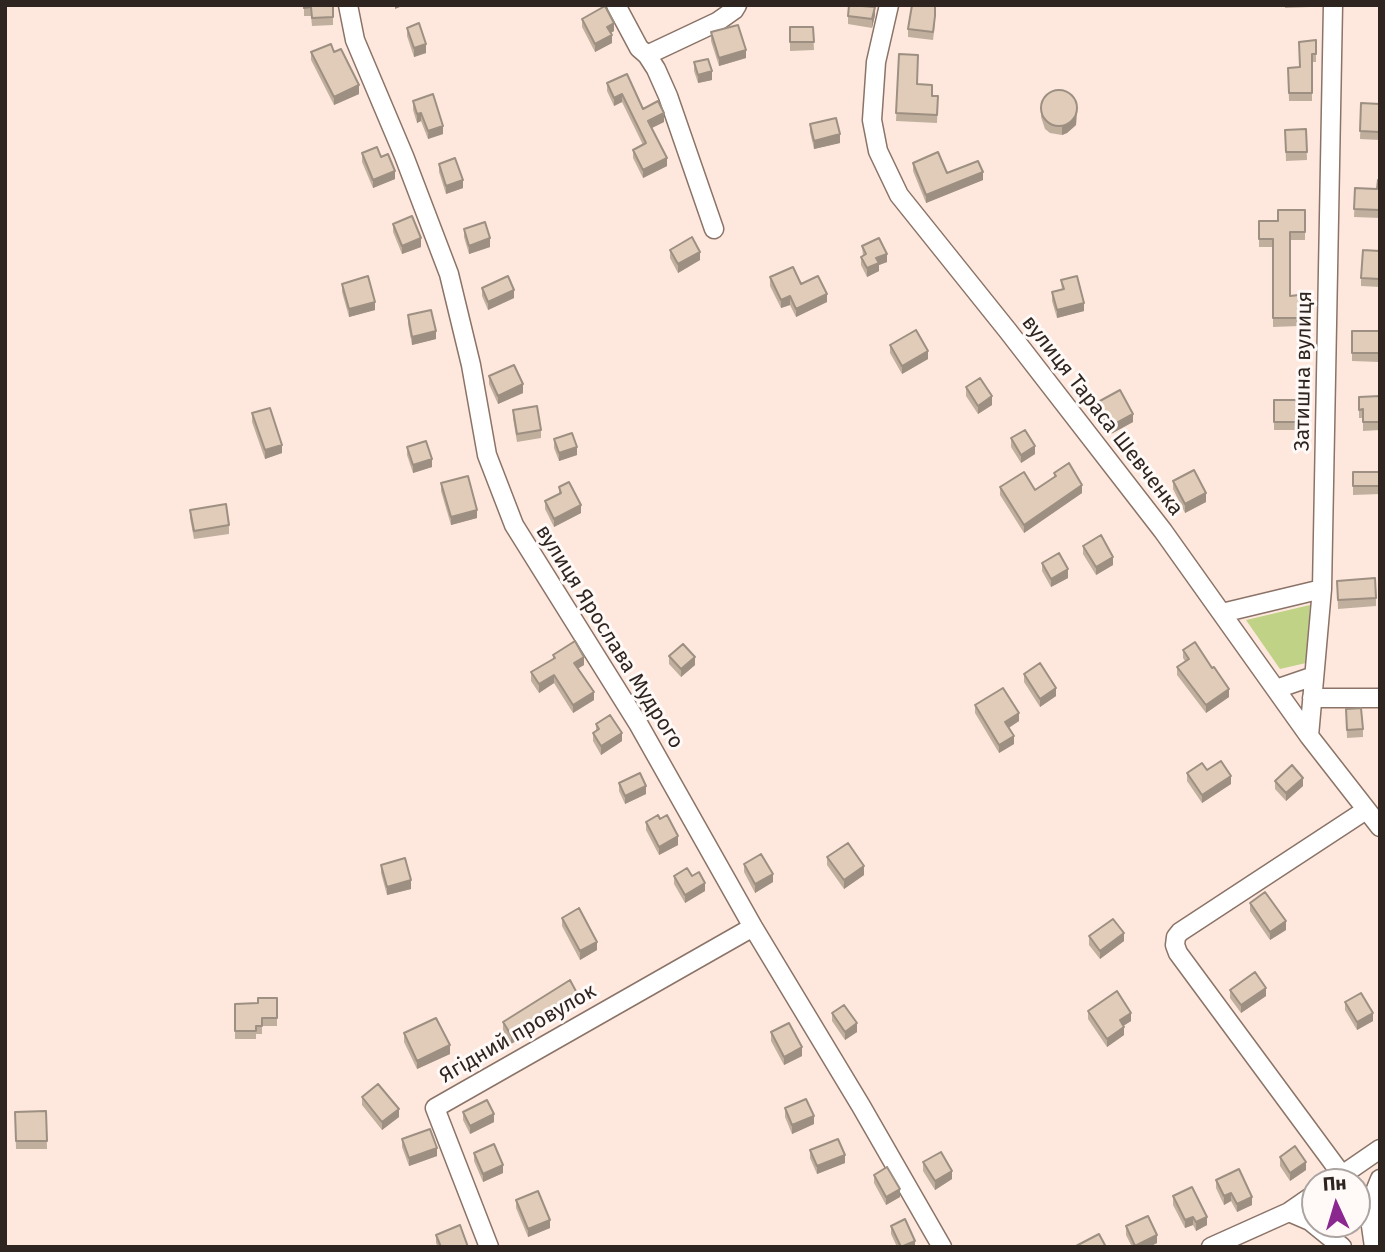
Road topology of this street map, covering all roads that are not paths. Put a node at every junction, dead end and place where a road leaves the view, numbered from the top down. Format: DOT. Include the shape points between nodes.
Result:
graph roads {
  1 [pos="348,5"];
  2 [pos="616,5"];
  3 [pos="737,5"];
  4 [pos="889,5"];
  5 [pos="1333,5"];
  6 [pos="647,55"];
  7 [pos="714,229"];
  8 [pos="1322,589"];
  9 [pos="1222,613"];
  10 [pos="1314,676"];
  11 [pos="1276,689"];
  12 [pos="1312,698"];
  13 [pos="1380,698"];
  14 [pos="1309,736"];
  15 [pos="1366,810"];
  16 [pos="1380,827"];
  17 [pos="753,927"];
  18 [pos="1380,1149"];
  19 [pos="1330,1168"];
  20 [pos="1352,1168"];
  21 [pos="1380,1179"];
  22 [pos="1301,1204"];
  23 [pos="1289,1212"];
  24 [pos="489,1247"];
  25 [pos="942,1247"];
  26 [pos="1211,1247"];
  27 [pos="1342,1247"];
  28 [pos="1374,1247"];
  1 -- 17 [label="street, вулиця Ярослава Мудрого" via="355,40 449,274 487,455 509,514 639,725"];
  2 -- 6 [label="street"];
  3 -- 6 [label="street" via="717,22"];
  4 -- 9 [label="street, вулиця Тараса Шевченка" via="876,62 872,120 888,174"];
  5 -- 8 [label="street, Затишна вулиця"];
  6 -- 7 [label="street" via="668,96"];
  8 -- 9 [label="street"];
  8 -- 10 [label="street, Затишна вулиця"];
  9 -- 11 [label="street, вулиця Тараса Шевченка"];
  10 -- 11 [label="street"];
  10 -- 12 [label="street, Затишна вулиця"];
  11 -- 14 [label="street, вулиця Тараса Шевченка"];
  12 -- 13 [label="street"];
  12 -- 14 [label="street, Затишна вулиця"];
  14 -- 15 [label="street, вулиця Тараса Шевченка"];
  15 -- 16 [label="street, вулиця Тараса Шевченка"];
  15 -- 19 [label="street" via="1180,932 1175,945"];
  17 -- 24 [label="street, Ягідний провулок" via="435,1108"];
  17 -- 25 [label="street, вулиця Ярослава Мудрого"];
  18 -- 20 [label="street"];
  21 -- 28 [label="street" via="1370,1219"];
  22 -- 23 [label="street"];
  23 -- 26 [label="street"];
  23 -- 27 [label="street" via="1310,1221"];
}
